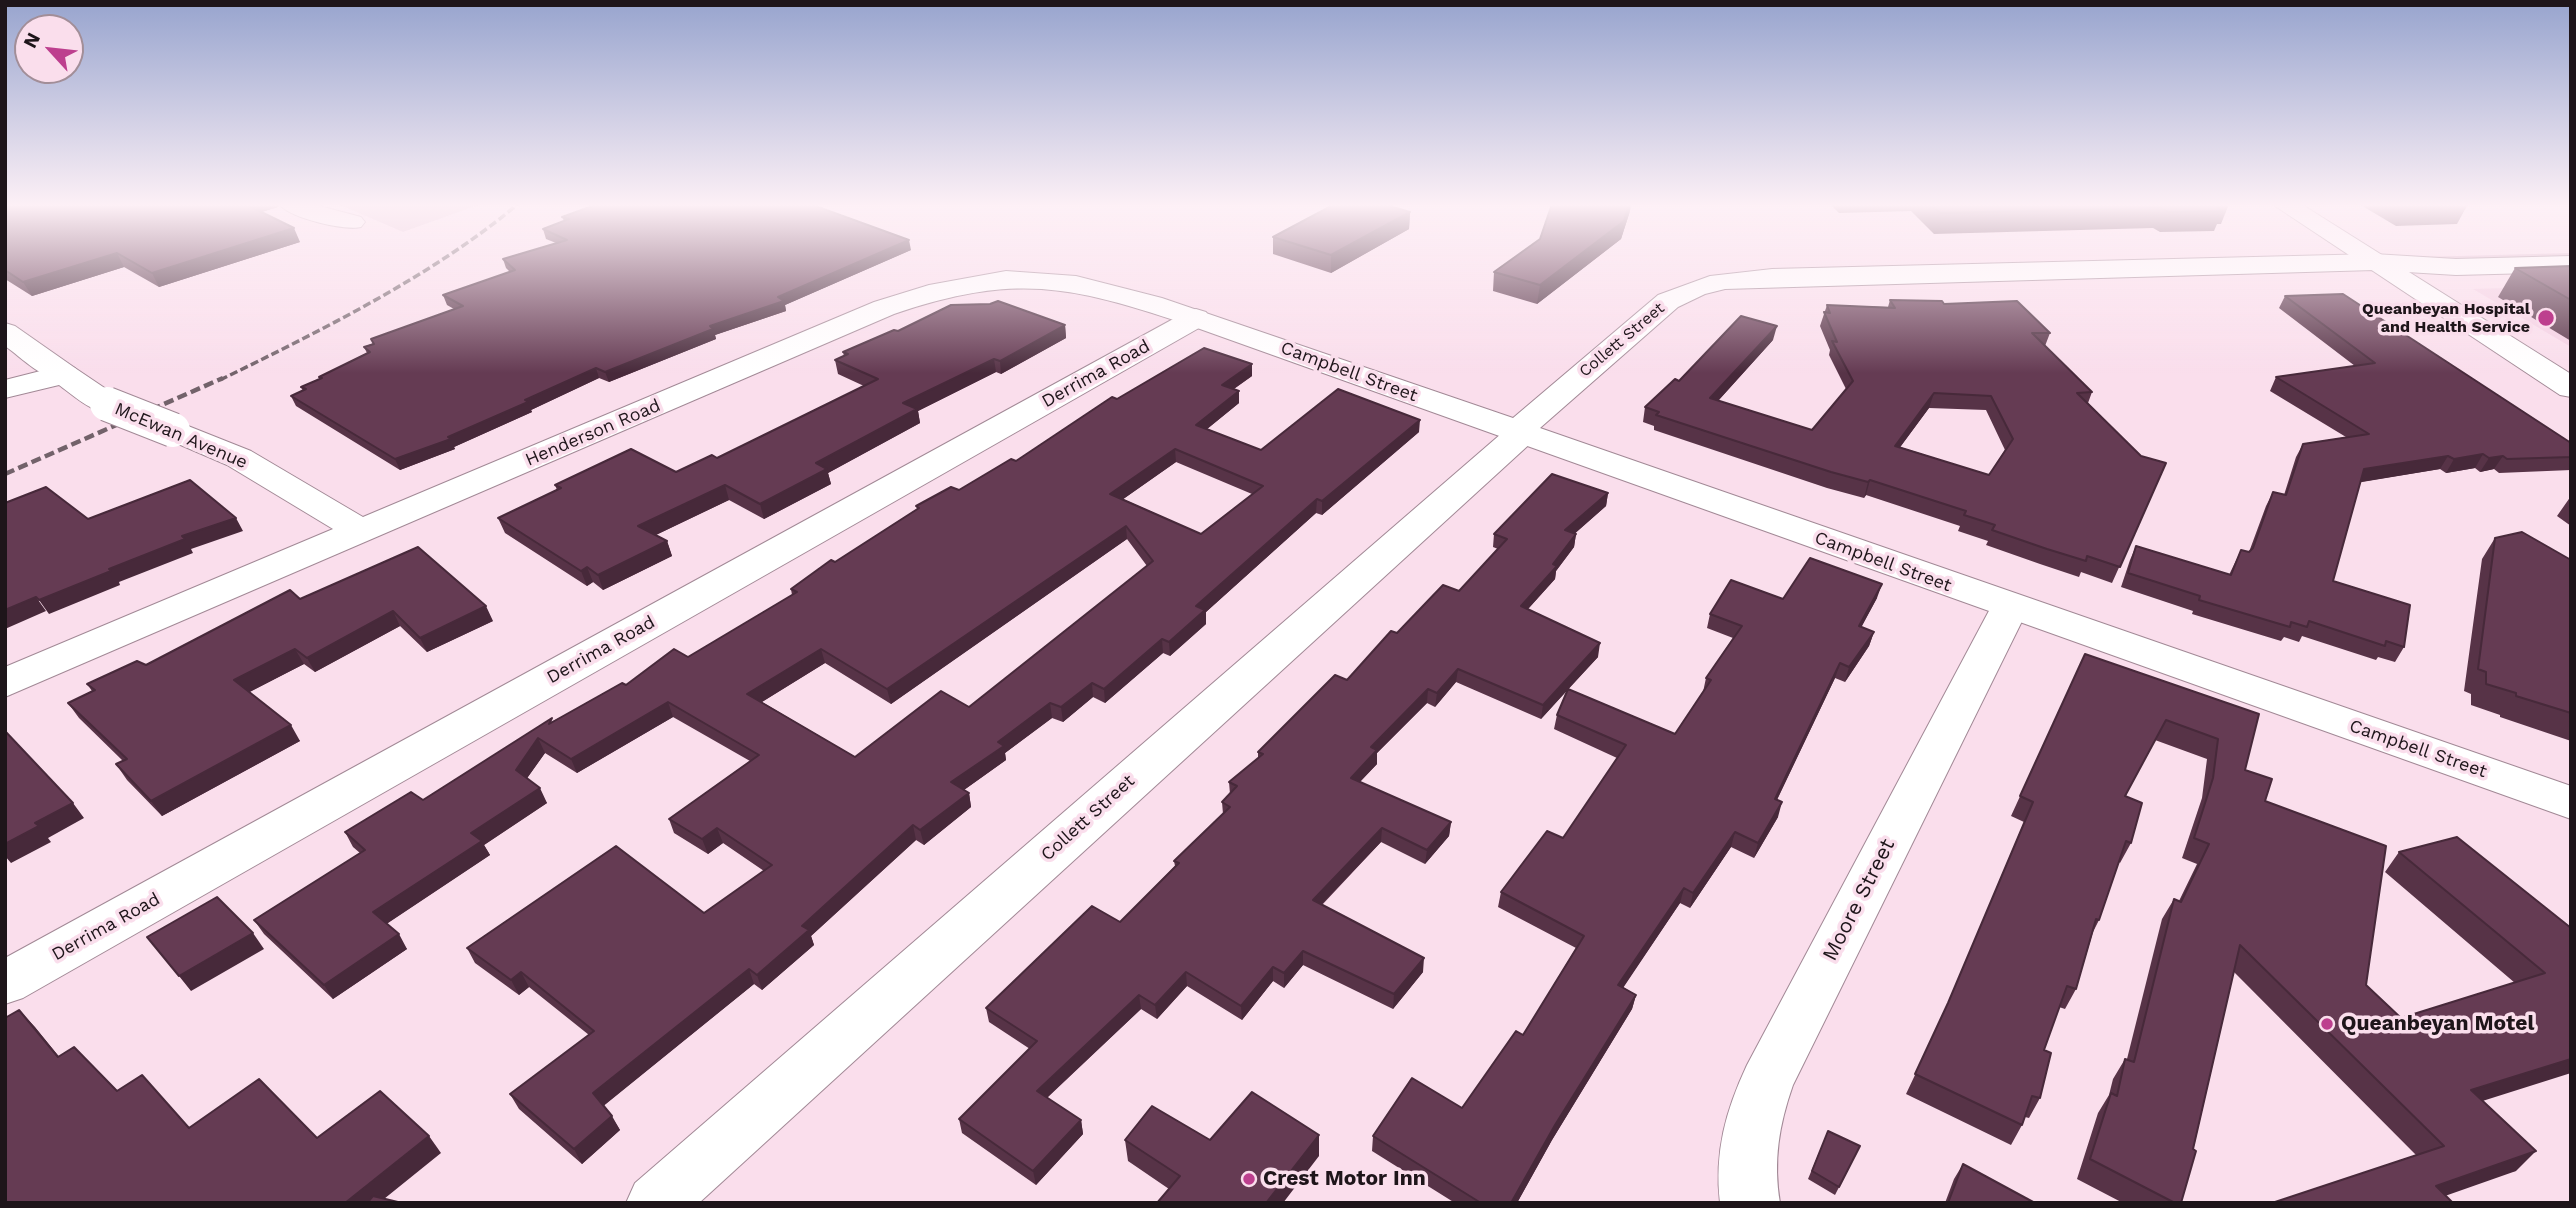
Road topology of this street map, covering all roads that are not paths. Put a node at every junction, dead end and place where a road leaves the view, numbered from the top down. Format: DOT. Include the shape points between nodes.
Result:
graph roads {
  1 [pos="2371,260"];
  2 [pos="2385,260"];
  3 [pos="2374,262"];
  4 [pos="2571,264"];
  5 [pos="1196,318"];
  6 [pos="5,332"];
  7 [pos="64,374"];
  8 [pos="2571,387"];
  9 [pos="5,389"];
  10 [pos="1518,433"];
  11 [pos="363,531"];
  12 [pos="2011,607"];
  13 [pos="5,683"];
  14 [pos="2571,803"];
  15 [pos="5,983"];
  16 [pos="656,1203"];
  17 [pos="1750,1203"];
  1 -- 3 [label="street"];
  2 -- 3 [label="street, Collett Street"];
  3 -- 4 [label="street, Collett Street" via="2456,267"];
  3 -- 8 [label="street"];
  3 -- 10 [label="street, Collett Street" via="1760,278 1709,284 1680,294 1661,307"];
  5 -- 10 [label="street, Campbell Street"];
  5 -- 11 [label="street, Henderson Road" via="1106,289 1050,278 984,279 951,285 884,308"];
  5 -- 15 [label="street, Derrima Road"];
  6 -- 7 [label="street, McEwan Avenue"];
  7 -- 9 [label="street"];
  7 -- 11 [label="street, McEwan Avenue, bridge" via="107,404 239,458"];
  10 -- 12 [label="street, Campbell Street"];
  10 -- 16 [label="street, Collett Street"];
  11 -- 13 [label="street, Henderson Road"];
  12 -- 14 [label="street, Campbell Street"];
  12 -- 17 [label="street, Moore Street" via="1767,1082 1749,1128 1745,1177"];
}
